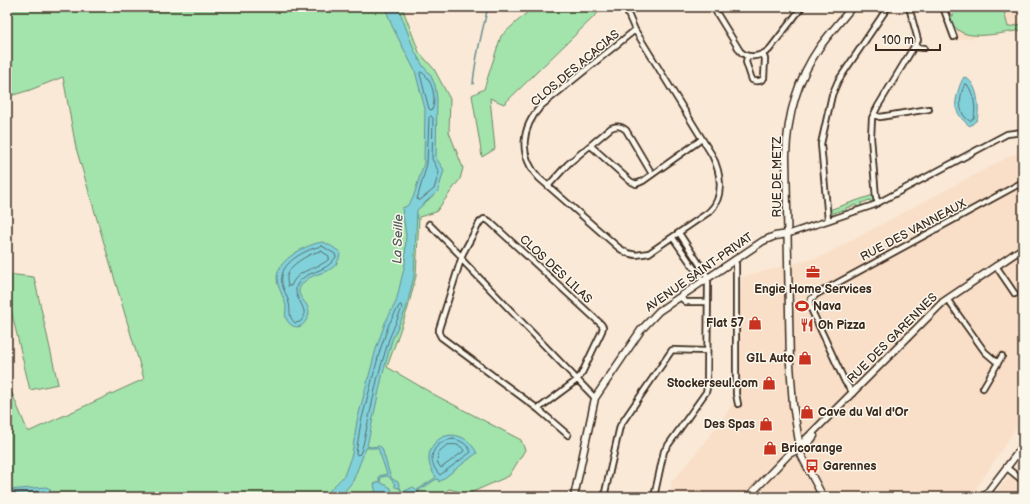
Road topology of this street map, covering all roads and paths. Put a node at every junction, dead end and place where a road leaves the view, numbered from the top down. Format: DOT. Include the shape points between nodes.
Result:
graph roads {
  1 [pos="625,7"];
  2 [pos="713,7"];
  3 [pos="802,7"];
  4 [pos="852,7"];
  5 [pos="888,7"];
  6 [pos="909,7"];
  7 [pos="943,7"];
  8 [pos="635,30"];
  9 [pos="954,37"];
  10 [pos="914,47"];
  11 [pos="924,48"];
  12 [pos="763,54"];
  13 [pos="748,57"];
  14 [pos="929,109"];
  15 [pos="874,115"];
  16 [pos="1023,132"];
  17 [pos="702,139"];
  18 [pos="592,146"];
  19 [pos="652,174"];
  20 [pos="1023,182"];
  21 [pos="548,186"];
  22 [pos="878,202"];
  23 [pos="828,220"];
  24 [pos="429,224"];
  25 [pos="679,233"];
  26 [pos="788,234"];
  27 [pos="673,238"];
  28 [pos="1023,248"];
  29 [pos="461,258"];
  30 [pos="734,260"];
  31 [pos="996,266"];
  32 [pos="706,279"];
  33 [pos="1015,294"];
  34 [pos="814,296"];
  35 [pos="680,297"];
  36 [pos="948,299"];
  37 [pos="708,302"];
  38 [pos="707,351"];
  39 [pos="1002,356"];
  40 [pos="998,363"];
  41 [pos="577,380"];
  42 [pos="983,388"];
  43 [pos="853,393"];
  44 [pos="595,398"];
  45 [pos="738,404"];
  46 [pos="538,409"];
  47 [pos="568,435"];
  48 [pos="1023,446"];
  49 [pos="799,449"];
  50 [pos="1006,468"];
  51 [pos="1023,481"];
  52 [pos="574,497"];
  53 [pos="604,497"];
  54 [pos="654,497"];
  55 [pos="748,497"];
  56 [pos="823,497"];
  57 [pos="984,497"];
  1 -- 8 [label="street, CLOS DES ACACIAS"];
  2 -- 13 [label="street" via="740,51"];
  3 -- 12 [label="street" via="771,48"];
  4 -- 26 [label="street, RUE DE METZ" via="813,58 794,100 786,142"];
  5 -- 23 [label="street" via="838,81 832,95 821,144"];
  6 -- 10 [label="street" via="918,37"];
  7 -- 9 [label="street"];
  8 -- 17 [label="street, CLOS DES ACACIAS"];
  8 -- 21 [label="street, CLOS DES ACACIAS" via="541,106 531,119 524,141 527,158 535,174"];
  10 -- 11 [label="street"];
  10 -- 15 [label="street"];
  12 -- 13 [label="street"];
  12 -- 13 [label="street" via="764,78 755,82 746,62"];
  14 -- 15 [label="street" via="880,117"];
  15 -- 22 [label="street" via="871,137"];
  16 -- 22 [label="street" via="1007,134"];
  17 -- 19 [label="street"];
  17 -- 25 [label="street, CLOS DES ACACIAS" via="716,164 720,178 719,194 713,208"];
  18 -- 19 [label="street" via="634,183 640,183"];
  18 -- 19 [label="street" via="611,128 621,127 626,130"];
  18 -- 21 [label="street" via="568,164"];
  20 -- 34 [label="street, RUE DES VANNEAUX"];
  21 -- 27 [label="street, CLOS DES ACACIAS" via="627,253 649,253"];
  22 -- 23 [label="street"];
  23 -- 26 [label="street"];
  24 -- 29 [label="street"];
  25 -- 27 [label="street, CLOS DES ACACIAS"];
  25 -- 32 [label="street"];
  26 -- 30 [label="street, AVENUE SAINT-PRIVAT" via="763,241"];
  26 -- 49 [label="street, RUE DE METZ" via="790,364"];
  27 -- 32 [label="street"];
  28 -- 31 [label="street, RUE DES GARENNES"];
  29 -- 41 [label="street"];
  29 -- 41 [label="street, CLOS DES LILAS" via="480,222 484,219 489,220 601,324 602,331"];
  29 -- 46 [label="street, CLOS DES LILAS" via="439,329 440,335"];
  30 -- 32 [label="street, AVENUE SAINT-PRIVAT"];
  30 -- 45 [label="street"];
  31 -- 33 [label="street"];
  31 -- 36 [label="street, RUE DES GARENNES"];
  32 -- 35 [label="street, AVENUE SAINT-PRIVAT"];
  32 -- 37 [label="street"];
  34 -- 43 [label="street, RUE DES GARENNES" via="810,300 810,306 845,382"];
  35 -- 37 [label="street" via="686,302"];
  35 -- 44 [label="street, AVENUE SAINT-PRIVAT" via="645,324"];
  36 -- 40 [label="street, RUE DES GARENNES" via="985,352"];
  36 -- 43 [label="street, RUE DES GARENNES"];
  37 -- 38 [label="street"];
  38 -- 53 [label="street" via="672,350 620,426"];
  38 -- 54 [label="street" via="706,392 664,451"];
  39 -- 40 [label="street"];
  40 -- 42 [label="street"];
  41 -- 44 [label="street"];
  41 -- 46 [label="street, CLOS DES LILAS"];
  43 -- 49 [label="street, RUE DES GARENNES" via="807,445"];
  44 -- 52 [label="street, AVENUE SAINT-PRIVAT"];
  46 -- 47 [label="street, CLOS DES LILAS"];
  48 -- 50 [label="street"];
  49 -- 55 [label="street, RUE DES GARENNES" via="789,454"];
  49 -- 56 [label="street, RUE DE METZ"];
  50 -- 51 [label="street"];
  50 -- 57 [label="street"];
}
